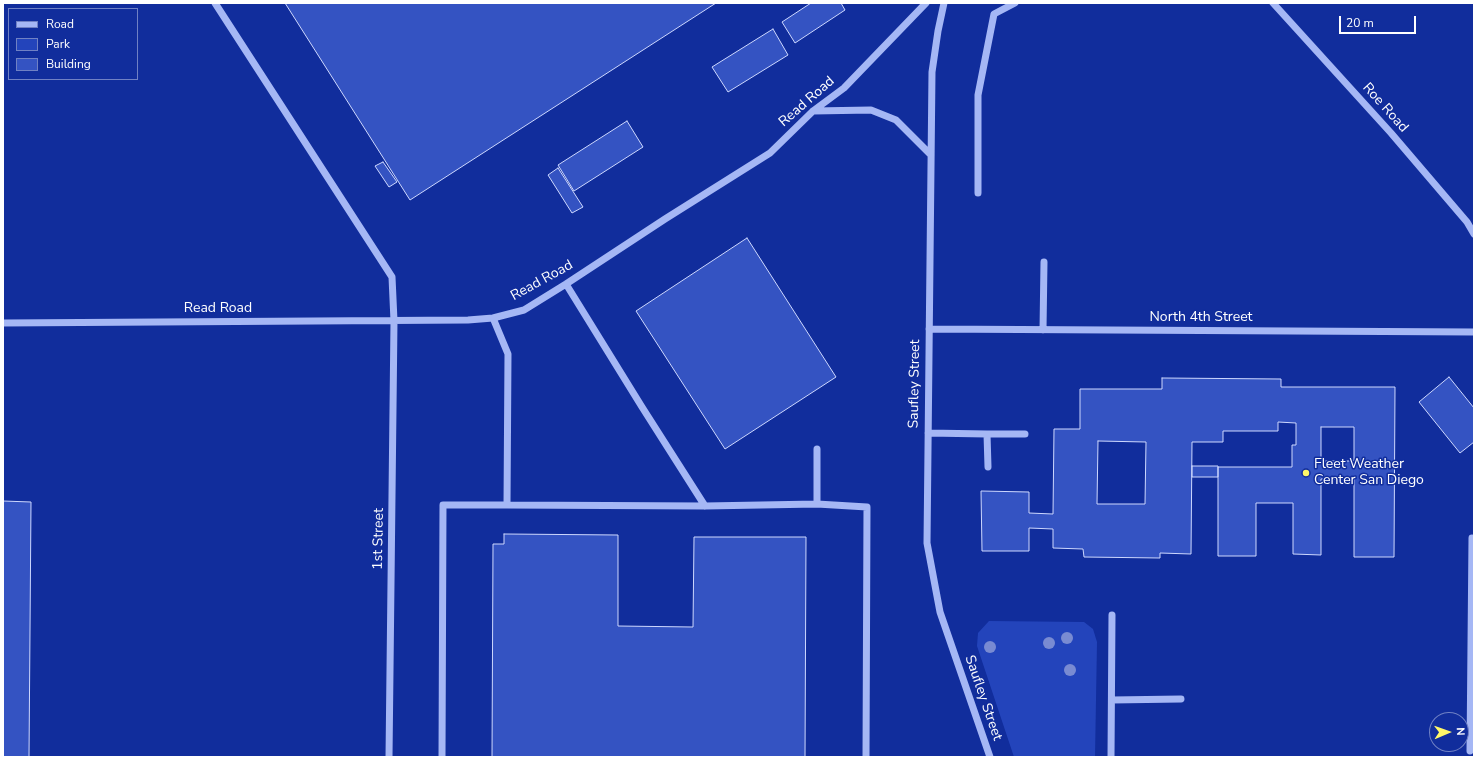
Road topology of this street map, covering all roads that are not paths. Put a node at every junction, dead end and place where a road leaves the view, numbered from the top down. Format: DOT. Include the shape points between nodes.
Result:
graph roads {
  1 [pos="214,3"];
  2 [pos="926,3"];
  3 [pos="944,3"];
  4 [pos="1015,3"];
  5 [pos="1273,3"];
  6 [pos="812,112"];
  7 [pos="931,155"];
  8 [pos="978,194"];
  9 [pos="1474,234"];
  10 [pos="1044,262"];
  11 [pos="566,284"];
  12 [pos="493,318"];
  13 [pos="394,321"];
  14 [pos="3,323"];
  15 [pos="929,329"];
  16 [pos="1043,330"];
  17 [pos="1474,332"];
  18 [pos="928,433"];
  19 [pos="987,434"];
  20 [pos="1025,434"];
  21 [pos="818,449"];
  22 [pos="988,467"];
  23 [pos="817,504"];
  24 [pos="507,505"];
  25 [pos="705,506"];
  26 [pos="1472,538"];
  27 [pos="1112,615"];
  28 [pos="1181,698"];
  29 [pos="1112,700"];
  30 [pos="1470,751"];
  31 [pos="389,757"];
  32 [pos="442,757"];
  33 [pos="866,757"];
  34 [pos="990,757"];
  35 [pos="1111,757"];
  1 -- 13 [label="street, 1st Street" via="392,277"];
  2 -- 6 [label="street, Read Road" via="844,88"];
  3 -- 7 [label="street, Saufley Street" via="932,72"];
  4 -- 8 [label="street" via="994,14 978,95"];
  5 -- 9 [label="street, Roe Road" via="1391,133 1467,222"];
  6 -- 7 [label="street" via="871,110 896,120"];
  6 -- 11 [label="street, Read Road" via="770,153"];
  7 -- 15 [label="street, Saufley Street"];
  10 -- 16 [label="street"];
  11 -- 12 [label="street, Read Road" via="524,310"];
  11 -- 25 [label="street"];
  12 -- 13 [label="street, Read Road"];
  12 -- 24 [label="street" via="508,354"];
  13 -- 14 [label="street, Read Road"];
  13 -- 31 [label="street, 1st Street"];
  15 -- 16 [label="street, North 4th Street"];
  15 -- 18 [label="street, Saufley Street"];
  16 -- 17 [label="street, North 4th Street"];
  18 -- 19 [label="street"];
  18 -- 34 [label="street, Saufley Street" via="927,543 940,612"];
  19 -- 20 [label="street"];
  19 -- 22 [label="street"];
  21 -- 23 [label="street"];
  23 -- 25 [label="street"];
  23 -- 33 [label="street" via="867,507"];
  24 -- 25 [label="street"];
  24 -- 32 [label="street" via="443,505"];
  26 -- 30 [label="street"];
  27 -- 29 [label="street"];
  28 -- 29 [label="street"];
  29 -- 35 [label="street"];
}
